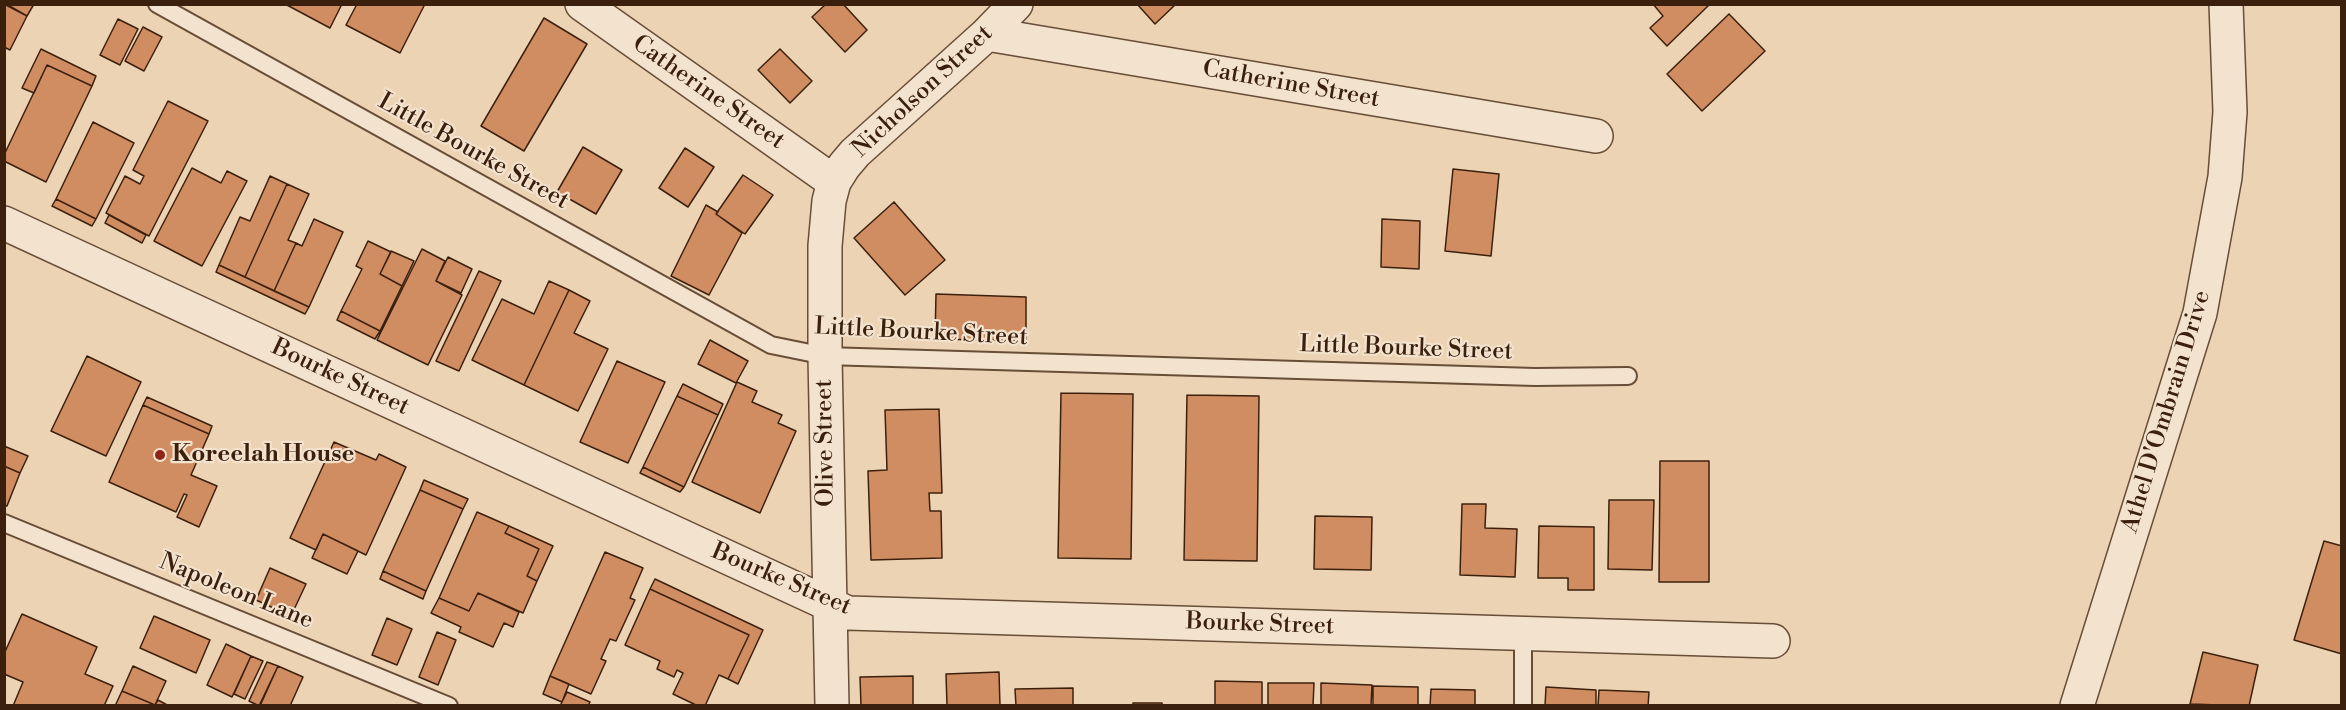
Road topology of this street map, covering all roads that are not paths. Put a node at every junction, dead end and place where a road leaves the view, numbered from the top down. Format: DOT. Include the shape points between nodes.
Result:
graph roads {
  1 [pos="157,4"];
  2 [pos="582,4"];
  3 [pos="1016,4"];
  4 [pos="2226,4"];
  5 [pos="987,34"];
  6 [pos="1596,136"];
  7 [pos="834,182"];
  8 [pos="4,223"];
  9 [pos="825,356"];
  10 [pos="1628,376"];
  11 [pos="4,523"];
  12 [pos="830,605"];
  13 [pos="1523,633"];
  14 [pos="1773,641"];
  15 [pos="449,705"];
  16 [pos="832,705"];
  17 [pos="1523,705"];
  18 [pos="2077,705"];
  1 -- 9 [label="lane, Little Bourke Street" via="771,345"];
  2 -- 7 [label="street, Catherine Street"];
  3 -- 5 [label="street, Nicholson Street"];
  4 -- 18 [label="street, Athel D'Ombrain Drive" via="2230,112 2225,177 2200,314"];
  5 -- 6 [label="street, Catherine Street"];
  5 -- 7 [label="street, Nicholson Street" via="855,153"];
  7 -- 9 [label="street, Olive Street" via="825,246"];
  8 -- 12 [label="street, Bourke Street"];
  9 -- 10 [label="lane, Little Bourke Street" via="1523,377"];
  9 -- 12 [label="street, Olive Street"];
  11 -- 15 [label="lane, Napoleon Lane"];
  12 -- 13 [label="street, Bourke Street" via="848,613"];
  12 -- 16 [label="street, Olive Street"];
  13 -- 14 [label="street, Bourke Street"];
  13 -- 17 [label="lane"];
}
